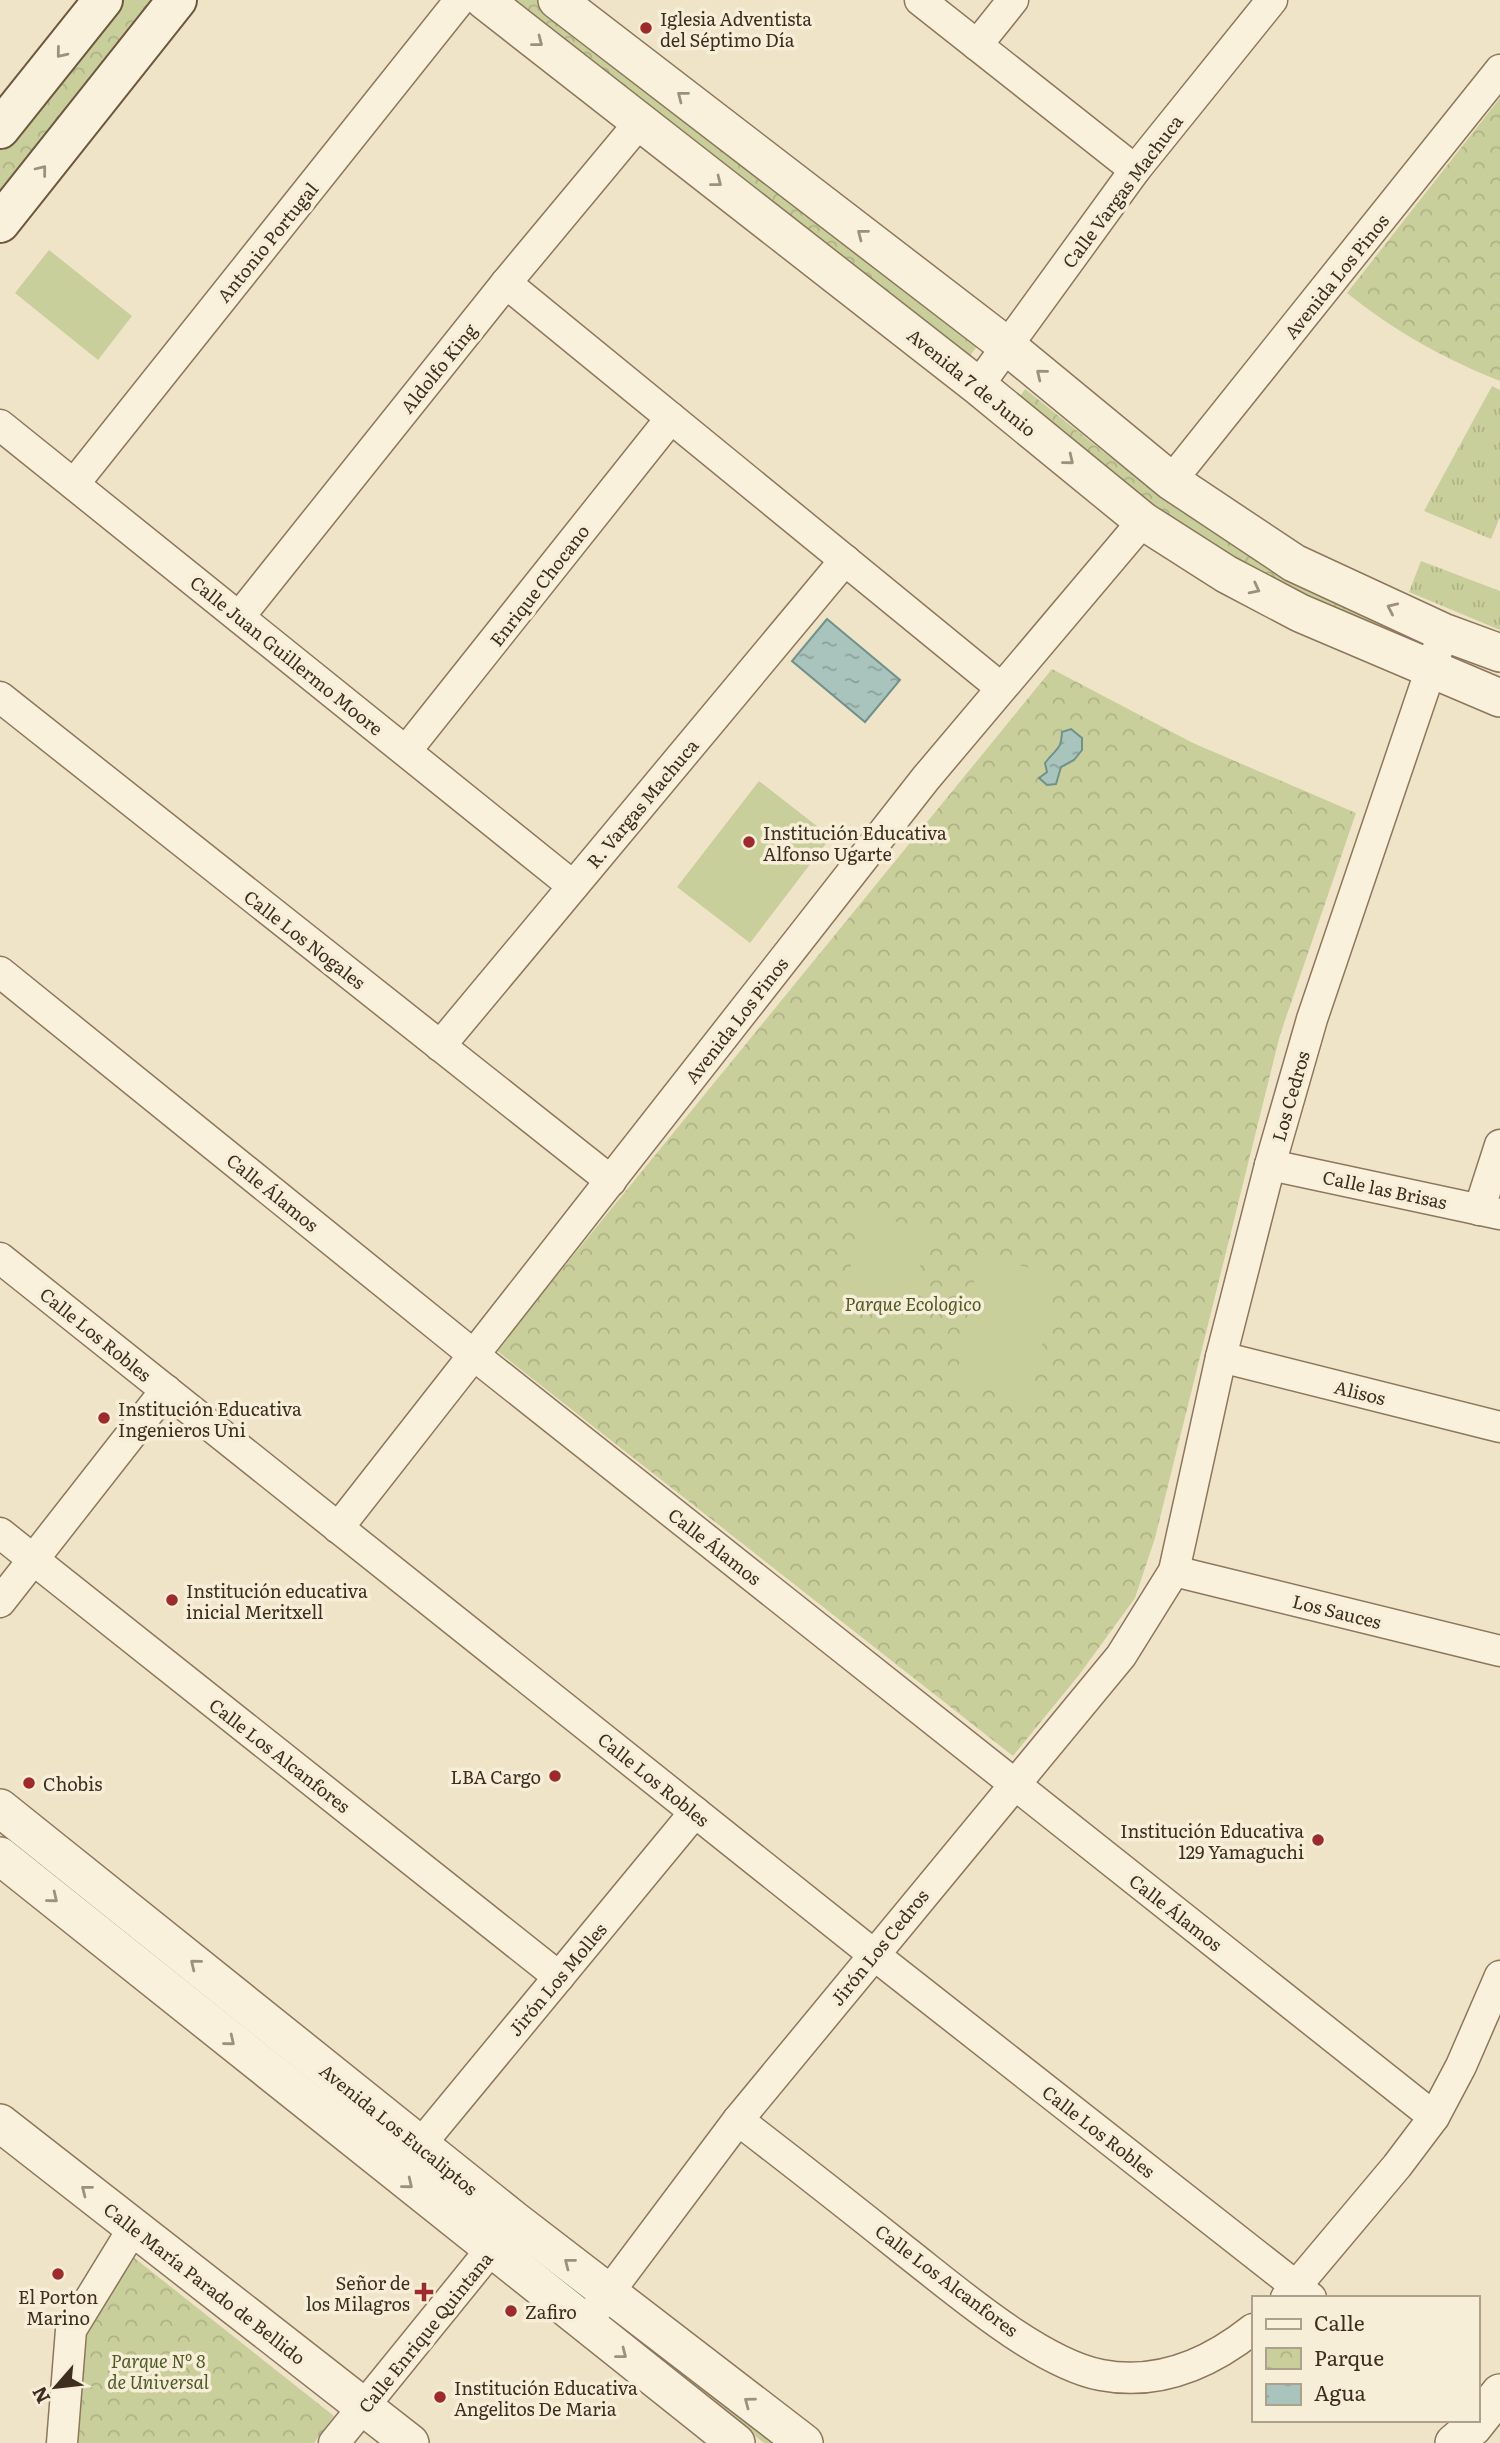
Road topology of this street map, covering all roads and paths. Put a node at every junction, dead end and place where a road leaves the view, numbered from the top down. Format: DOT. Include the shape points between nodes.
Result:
graph roads {
  1 [pos="103,0"];
  2 [pos="177,0"];
  3 [pos="460,0"];
  4 [pos="484,0"];
  5 [pos="557,0"];
  6 [pos="920,0"];
  7 [pos="1013,0"];
  8 [pos="1272,0"];
  9 [pos="977,45"];
  10 [pos="1500,71"];
  11 [pos="640,122"];
  12 [pos="0,129"];
  13 [pos="1135,170"];
  14 [pos="0,223"];
  15 [pos="506,283"];
  16 [pos="1007,346"];
  17 [pos="978,386"];
  18 [pos="671,418"];
  19 [pos="0,425"];
  20 [pos="1171,481"];
  21 [pos="74,484"];
  22 [pos="1143,521"];
  23 [pos="845,560"];
  24 [pos="239,617"];
  25 [pos="1443,632"];
  26 [pos="1500,653"];
  27 [pos="1430,671"];
  28 [pos="1000,687"];
  29 [pos="0,697"];
  30 [pos="1500,698"];
  31 [pos="406,751"];
  32 [pos="573,886"];
  33 [pos="0,972"];
  34 [pos="440,1046"];
  35 [pos="1500,1145"];
  36 [pos="1270,1165"];
  37 [pos="611,1181"];
  38 [pos="1490,1212"];
  39 [pos="0,1258"];
  40 [pos="475,1356"];
  41 [pos="1221,1357"];
  42 [pos="166,1390"];
  43 [pos="1500,1427"];
  44 [pos="338,1528"];
  45 [pos="0,1533"];
  46 [pos="34,1560"];
  47 [pos="1174,1571"];
  48 [pos="0,1602"];
  49 [pos="1500,1651"];
  50 [pos="1014,1783"];
  51 [pos="0,1808"];
  52 [pos="695,1812"];
  53 [pos="0,1856"];
  54 [pos="873,1954"];
  55 [pos="1500,1976"];
  56 [pos="559,1977"];
  57 [pos="1434,2117"];
  58 [pos="738,2120"];
  59 [pos="0,2123"];
  60 [pos="420,2145"];
  61 [pos="514,2220"];
  62 [pos="134,2227"];
  63 [pos="492,2251"];
  64 [pos="608,2293"];
  65 [pos="1298,2294"];
  66 [pos="585,2325"];
  67 [pos="1252,2330"];
  68 [pos="1500,2393"];
  69 [pos="365,2406"];
  70 [pos="1479,2415"];
  71 [pos="62,2443"];
  72 [pos="334,2443"];
  73 [pos="410,2443"];
  74 [pos="736,2443"];
  75 [pos="804,2443"];
  1 -- 12 [label="main road, one-way"];
  14 -- 2 [label="main road, one-way"];
  3 -- 21 [label="street, Antonio Portugal"];
  4 -- 11 [label="street, Avenida 7 de Junio, one-way"];
  16 -- 5 [label="street, one-way"];
  6 -- 9 [label="street"];
  7 -- 9 [label="street"];
  8 -- 13 [label="street, Calle Vargas Machuca"];
  9 -- 13 [label="street"];
  10 -- 20 [label="street, Avenida Los Pinos"];
  11 -- 15 [label="street, Aldolfo King"];
  11 -- 17 [label="street, Avenida 7 de Junio, one-way"];
  13 -- 16 [label="street, Calle Vargas Machuca"];
  15 -- 18 [label="street"];
  15 -- 24 [label="street, Aldolfo King"];
  16 -- 17 [label="street, Calle Vargas Machuca"];
  20 -- 16 [label="street, one-way"];
  17 -- 22 [label="street, Avenida 7 de Junio, one-way"];
  18 -- 23 [label="street"];
  18 -- 31 [label="street, Enrique Chocano"];
  19 -- 21 [label="street, Calle Juan Guillermo Moore"];
  25 -- 20 [label="street, one-way" via="1294,563"];
  21 -- 24 [label="street, Calle Juan Guillermo Moore"];
  22 -- 27 [label="street, Avenida 7 de Junio, one-way" via="1300,613"];
  22 -- 28 [label="street, Avenida Los Pinos"];
  23 -- 28 [label="street"];
  23 -- 32 [label="street, R. Vargas Machuca"];
  24 -- 31 [label="street, Calle Juan Guillermo Moore"];
  25 -- 26 [label="street"];
  25 -- 27 [label="street, Los Cedros"];
  27 -- 30 [label="street, Avenida 7 de Junio"];
  27 -- 36 [label="street, Los Cedros" via="1312,1019"];
  28 -- 37 [label="street, Avenida Los Pinos"];
  29 -- 34 [label="street, Calle Los Nogales"];
  31 -- 32 [label="street, Calle Juan Guillermo Moore"];
  32 -- 34 [label="street, R. Vargas Machuca"];
  33 -- 40 [label="street, Calle Álamos"];
  34 -- 37 [label="street, Calle Los Nogales"];
  35 -- 38 [label="street"];
  36 -- 38 [label="street, Calle las Brisas"];
  36 -- 41 [label="street, Los Cedros"];
  37 -- 40 [label="street, Avenida Los Pinos"];
  39 -- 42 [label="street, Calle Los Robles"];
  40 -- 44 [label="street, Avenida Los Pinos"];
  40 -- 50 [label="street, Calle Álamos"];
  41 -- 43 [label="street, Alisos"];
  41 -- 47 [label="street, Los Cedros"];
  42 -- 44 [label="street, Calle Los Robles"];
  42 -- 46 [label="street"];
  44 -- 52 [label="street, Calle Los Robles"];
  45 -- 46 [label="street, Calle Los Alcanfores"];
  46 -- 48 [label="street"];
  46 -- 56 [label="street, Calle Los Alcanfores"];
  47 -- 49 [label="street, Los Sauces"];
  47 -- 50 [label="street, Jirón Los Cedros" via="1121,1656"];
  50 -- 54 [label="street, Jirón Los Cedros"];
  50 -- 57 [label="street, Calle Álamos"];
  60 -- 51 [label="street, Avenida Los Eucaliptos, one-way"];
  52 -- 54 [label="street, Calle Los Robles"];
  52 -- 56 [label="street, Jirón Los Molles"];
  53 -- 63 [label="street, Avenida Los Eucaliptos, one-way"];
  54 -- 58 [label="street, Jirón Los Cedros"];
  54 -- 65 [label="street, Calle Los Robles"];
  55 -- 57 [label="street"];
  56 -- 60 [label="street, Jirón Los Molles"];
  57 -- 65 [label="street"];
  58 -- 64 [label="street, Jirón Los Cedros"];
  58 -- 67 [label="street, Calle Los Alcanfores" via="981,2311 1063,2363 1121,2377 1176,2372 1209,2360"];
  62 -- 59 [label="street, Calle María Parado de Bellido, one-way"];
  60 -- 61 [label="street, Avenida Los Eucaliptos"];
  61 -- 63 [label="street, Calle Enrique Quintana"];
  64 -- 61 [label="street, Avenida Los Eucaliptos, one-way"];
  62 -- 69 [label="street, Calle María Parado de Bellido"];
  62 -- 71 [label="street" via="71,2330"];
  63 -- 66 [label="street, Avenida Los Eucaliptos"];
  63 -- 69 [label="street, Calle Enrique Quintana"];
  64 -- 66 [label="street, Jirón Los Cedros"];
  75 -- 64 [label="street, Avenida Los Eucaliptos, one-way"];
  66 -- 74 [label="street, Avenida Los Eucaliptos, one-way"];
  68 -- 70 [label="street"];
  69 -- 72 [label="street, Calle Enrique Quintana"];
  69 -- 73 [label="street, Calle María Parado de Bellido"];
}
